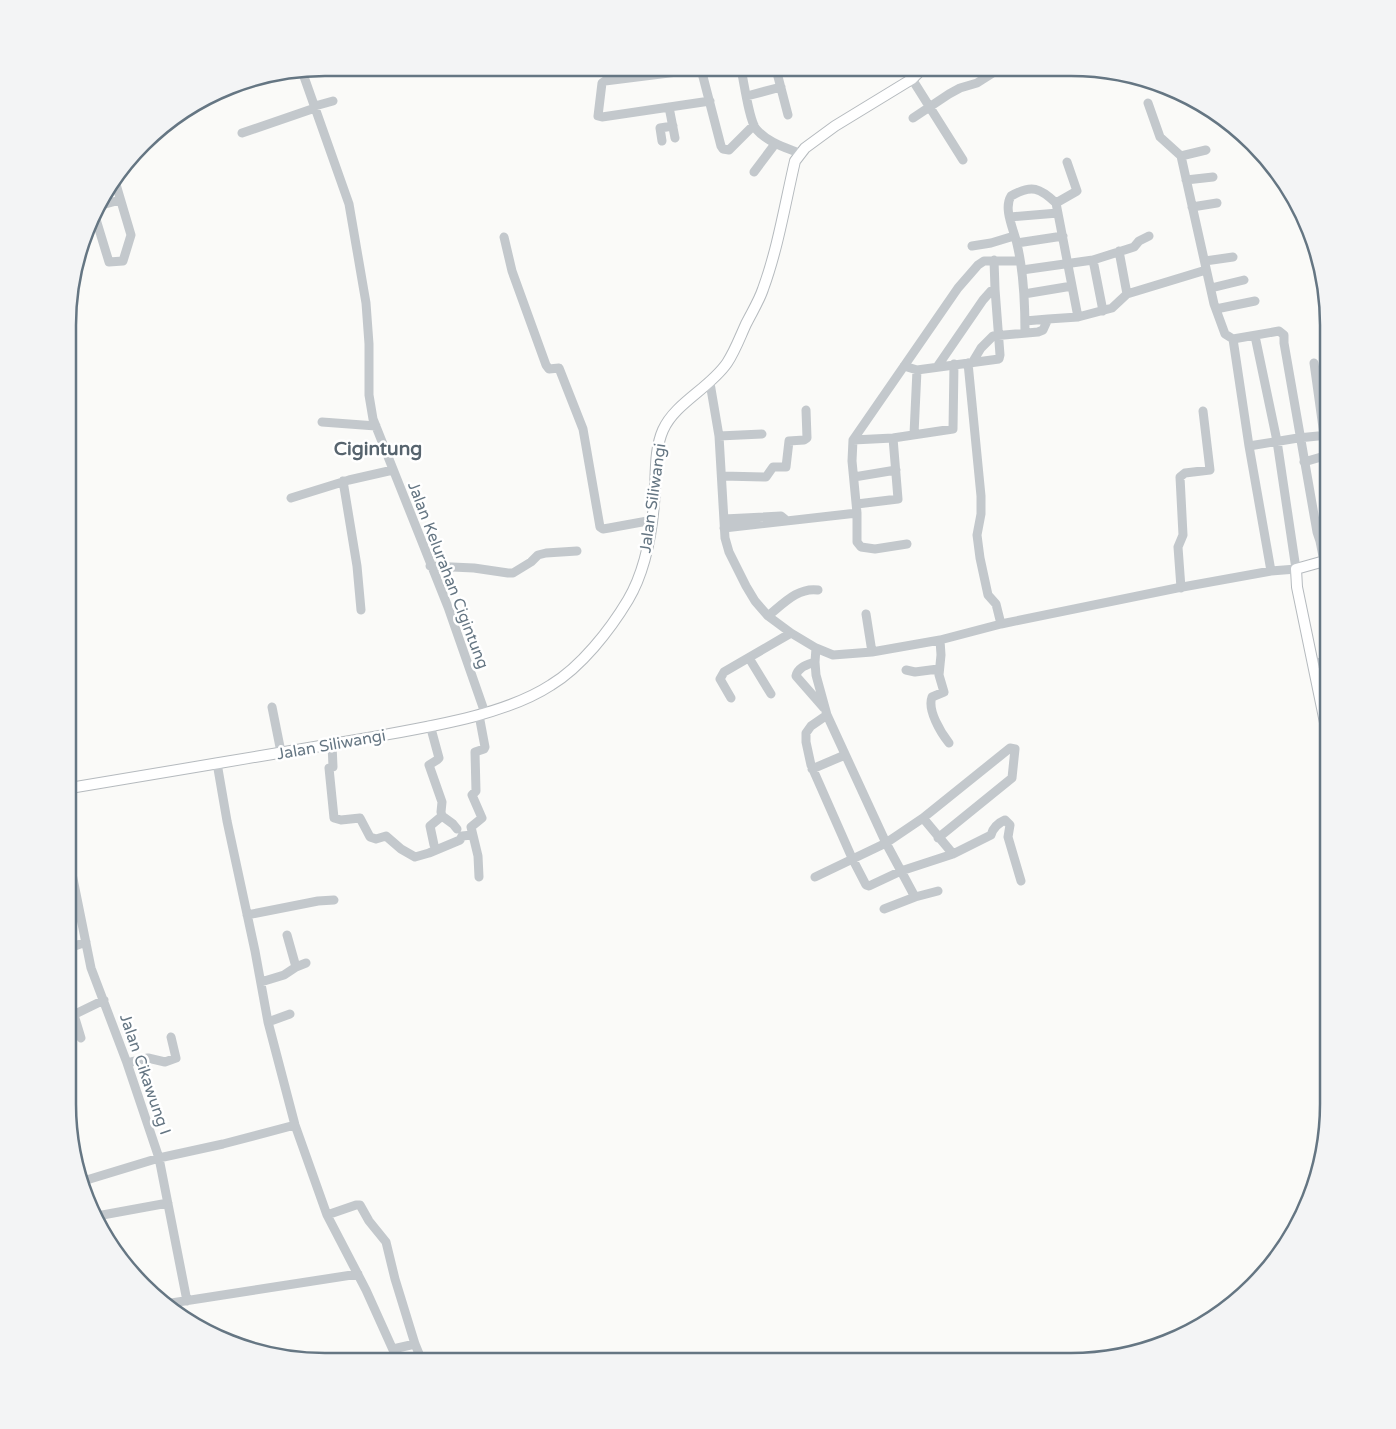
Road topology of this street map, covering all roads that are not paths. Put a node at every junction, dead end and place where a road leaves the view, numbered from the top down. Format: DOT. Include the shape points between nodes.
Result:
graph roads {
  1 [pos="638,76"];
  2 [pos="703,76"];
  3 [pos="743,76"];
  4 [pos="778,76"];
  5 [pos="915,76"];
  6 [pos="988,76"];
  7 [pos="304,77"];
  8 [pos="912,79"];
  9 [pos="781,86"];
  10 [pos="747,96"];
  11 [pos="332,102"];
  12 [pos="710,102"];
  13 [pos="1148,103"];
  14 [pos="930,106"];
  15 [pos="315,107"];
  16 [pos="669,107"];
  17 [pos="788,115"];
  18 [pos="913,118"];
  19 [pos="754,125"];
  20 [pos="673,126"];
  21 [pos="242,133"];
  22 [pos="675,138"];
  23 [pos="662,141"];
  24 [pos="775,144"];
  25 [pos="1206,150"];
  26 [pos="800,153"];
  27 [pos="1180,156"];
  28 [pos="963,160"];
  29 [pos="1067,162"];
  30 [pos="754,172"];
  31 [pos="1213,176"];
  32 [pos="1186,180"];
  33 [pos="117,189"];
  34 [pos="120,200"];
  35 [pos="109,203"];
  36 [pos="1056,203"];
  37 [pos="1217,203"];
  38 [pos="1192,207"];
  39 [pos="1058,213"];
  40 [pos="1010,217"];
  41 [pos="98,224"];
  42 [pos="1063,236"];
  43 [pos="1150,236"];
  44 [pos="504,237"];
  45 [pos="1016,240"];
  46 [pos="972,246"];
  47 [pos="1119,251"];
  48 [pos="1234,256"];
  49 [pos="994,260"];
  50 [pos="1020,260"];
  51 [pos="1093,260"];
  52 [pos="1068,263"];
  53 [pos="1205,266"];
  54 [pos="1022,270"];
  55 [pos="1244,280"];
  56 [pos="1072,286"];
  57 [pos="1211,288"];
  58 [pos="995,289"];
  59 [pos="1024,294"];
  60 [pos="1128,294"];
  61 [pos="1255,301"];
  62 [pos="1216,309"];
  63 [pos="1103,310"];
  64 [pos="1078,317"];
  65 [pos="1048,319"];
  66 [pos="1025,321"];
  67 [pos="1025,333"];
  68 [pos="998,336"];
  69 [pos="1255,336"];
  70 [pos="1233,340"];
  71 [pos="970,363"];
  72 [pos="1314,363"];
  73 [pos="954,364"];
  74 [pos="904,366"];
  75 [pos="937,367"];
  76 [pos="917,370"];
  77 [pos="710,383"];
  78 [pos="1320,399"];
  79 [pos="806,410"];
  80 [pos="1203,411"];
  81 [pos="322,422"];
  82 [pos="376,426"];
  83 [pos="762,434"];
  84 [pos="914,434"];
  85 [pos="719,436"];
  86 [pos="1320,436"];
  87 [pos="893,438"];
  88 [pos="1300,438"];
  89 [pos="853,440"];
  90 [pos="1277,441"];
  91 [pos="1248,446"];
  92 [pos="1320,457"];
  93 [pos="1304,462"];
  94 [pos="393,470"];
  95 [pos="896,470"];
  96 [pos="722,476"];
  97 [pos="854,477"];
  98 [pos="343,481"];
  99 [pos="292,498"];
  100 [pos="857,509"];
  101 [pos="653,520"];
  102 [pos="724,523"];
  103 [pos="1320,541"];
  104 [pos="907,544"];
  105 [pos="577,551"];
  106 [pos="1320,563"];
  107 [pos="430,566"];
  108 [pos="1296,569"];
  109 [pos="1271,571"];
  110 [pos="1181,588"];
  111 [pos="818,590"];
  112 [pos="361,610"];
  113 [pos="866,614"];
  114 [pos="768,616"];
  115 [pos="1001,624"];
  116 [pos="791,633"];
  117 [pos="940,640"];
  118 [pos="813,646"];
  119 [pos="872,652"];
  120 [pos="749,658"];
  121 [pos="814,662"];
  122 [pos="1320,662"];
  123 [pos="1313,664"];
  124 [pos="805,665"];
  125 [pos="906,670"];
  126 [pos="938,670"];
  127 [pos="771,694"];
  128 [pos="731,698"];
  129 [pos="1320,698"];
  130 [pos="272,707"];
  131 [pos="826,712"];
  132 [pos="482,714"];
  133 [pos="430,725"];
  134 [pos="949,743"];
  135 [pos="332,744"];
  136 [pos="281,752"];
  137 [pos="845,755"];
  138 [pos="217,763"];
  139 [pos="812,769"];
  140 [pos="76,787"];
  141 [pos="442,816"];
  142 [pos="923,818"];
  143 [pos="457,829"];
  144 [pos="472,835"];
  145 [pos="991,835"];
  146 [pos="1008,835"];
  147 [pos="938,838"];
  148 [pos="886,843"];
  149 [pos="434,845"];
  150 [pos="953,854"];
  151 [pos="852,858"];
  152 [pos="901,871"];
  153 [pos="479,876"];
  154 [pos="815,877"];
  155 [pos="1021,881"];
  156 [pos="938,891"];
  157 [pos="76,893"];
  158 [pos="915,897"];
  159 [pos="334,900"];
  160 [pos="884,909"];
  161 [pos="247,915"];
  162 [pos="287,935"];
  163 [pos="86,942"];
  164 [pos="76,946"];
  165 [pos="306,963"];
  166 [pos="296,967"];
  167 [pos="261,982"];
  168 [pos="104,1000"];
  169 [pos="76,1014"];
  170 [pos="290,1014"];
  171 [pos="268,1022"];
  172 [pos="76,1026"];
  173 [pos="171,1037"];
  174 [pos="82,1038"];
  175 [pos="127,1063"];
  176 [pos="295,1125"];
  177 [pos="159,1158"];
  178 [pos="88,1180"];
  179 [pos="168,1202"];
  180 [pos="103,1215"];
  181 [pos="327,1215"];
  182 [pos="358,1274"];
  183 [pos="187,1301"];
  184 [pos="176,1303"];
  185 [pos="415,1344"];
  186 [pos="393,1348"];
  187 [pos="395,1353"];
  188 [pos="419,1353"];
  1 -- 16 [label="street" via="602,84 598,116"];
  2 -- 12 [label="street"];
  3 -- 10 [label="street"];
  4 -- 9 [label="street"];
  5 -- 8 [label="main road"];
  6 -- 14 [label="street"];
  7 -- 15 [label="street, Jalan Kelurahan Cigintung"];
  8 -- 14 [label="street"];
  8 -- 26 [label="main road" via="836,126"];
  9 -- 10 [label="street"];
  9 -- 17 [label="street"];
  10 -- 19 [label="street"];
  11 -- 15 [label="street"];
  12 -- 16 [label="street"];
  12 -- 19 [label="street" via="723,150 729,150"];
  13 -- 27 [label="street" via="1160,137"];
  14 -- 18 [label="street"];
  14 -- 28 [label="street"];
  15 -- 21 [label="street"];
  15 -- 82 [label="street, Jalan Kelurahan Cigintung" via="349,204 366,303 369,395"];
  16 -- 20 [label="street"];
  19 -- 24 [label="street"];
  20 -- 22 [label="street"];
  20 -- 23 [label="street" via="660,128"];
  24 -- 26 [label="street"];
  24 -- 30 [label="street"];
  25 -- 27 [label="street"];
  26 -- 77 [label="main road, Jalan Siliwangi" via="795,161 764,288 729,360"];
  27 -- 32 [label="street"];
  29 -- 36 [label="street" via="1077,191"];
  31 -- 32 [label="street"];
  32 -- 38 [label="street"];
  33 -- 34 [label="street"];
  34 -- 35 [label="street"];
  34 -- 41 [label="street" via="131,235 123,261 109,262"];
  36 -- 39 [label="street"];
  36 -- 40 [label="street" via="1043,191 1028,189 1010,198"];
  37 -- 38 [label="street"];
  38 -- 53 [label="street"];
  39 -- 40 [label="street"];
  39 -- 42 [label="street"];
  40 -- 45 [label="street"];
  42 -- 45 [label="street"];
  42 -- 52 [label="street"];
  43 -- 47 [label="street" via="1134,247"];
  44 -- 101 [label="street" via="512,271 546,365 549,369 559,368 581,422 600,527"];
  45 -- 46 [label="street"];
  45 -- 50 [label="street"];
  47 -- 51 [label="street"];
  47 -- 60 [label="street"];
  48 -- 53 [label="street"];
  49 -- 50 [label="street"];
  49 -- 58 [label="street"];
  49 -- 74 [label="street" via="984,261 969,274"];
  50 -- 54 [label="street"];
  51 -- 52 [label="street"];
  51 -- 63 [label="street"];
  52 -- 54 [label="street"];
  52 -- 56 [label="street"];
  53 -- 57 [label="street"];
  53 -- 60 [label="street"];
  54 -- 59 [label="street"];
  55 -- 57 [label="street"];
  56 -- 59 [label="street"];
  56 -- 64 [label="street"];
  57 -- 62 [label="street"];
  58 -- 68 [label="street"];
  58 -- 75 [label="street" via="983,300"];
  59 -- 66 [label="street"];
  60 -- 63 [label="street" via="1112,308"];
  61 -- 62 [label="street"];
  62 -- 70 [label="street" via="1225,334"];
  63 -- 64 [label="street"];
  64 -- 65 [label="street"];
  65 -- 66 [label="street"];
  65 -- 67 [label="street" via="1043,330"];
  66 -- 67 [label="street"];
  67 -- 68 [label="street"];
  68 -- 71 [label="street" via="987,342"];
  68 -- 71 [label="street" via="1000,358"];
  69 -- 70 [label="street"];
  69 -- 88 [label="street" via="1279,331 1284,335"];
  69 -- 90 [label="street"];
  70 -- 91 [label="street"];
  71 -- 73 [label="street"];
  71 -- 115 [label="street" via="982,496 977,535 986,589 998,608"];
  72 -- 78 [label="street"];
  73 -- 75 [label="street"];
  73 -- 84 [label="street" via="954,429"];
  74 -- 76 [label="street"];
  74 -- 89 [label="street"];
  75 -- 76 [label="street"];
  76 -- 84 [label="street"];
  77 -- 85 [label="street"];
  77 -- 101 [label="main road, Jalan Siliwangi" via="670,419 661,434"];
  79 -- 96 [label="street" via="807,438 789,441 786,467 773,467 766,477"];
  80 -- 110 [label="street" via="1210,470 1185,473 1180,477 1183,535 1178,547"];
  81 -- 82 [label="street"];
  82 -- 94 [label="street, Jalan Kelurahan Cigintung"];
  83 -- 85 [label="street"];
  84 -- 87 [label="street"];
  85 -- 96 [label="street"];
  86 -- 88 [label="street"];
  87 -- 89 [label="street"];
  87 -- 95 [label="street"];
  88 -- 90 [label="street"];
  88 -- 93 [label="street"];
  89 -- 97 [label="street"];
  90 -- 91 [label="street"];
  90 -- 108 [label="street"];
  91 -- 109 [label="street"];
  92 -- 93 [label="street"];
  93 -- 103 [label="street"];
  94 -- 98 [label="street"];
  94 -- 107 [label="street, Jalan Kelurahan Cigintung"];
  95 -- 97 [label="street"];
  95 -- 100 [label="street" via="898,499"];
  96 -- 102 [label="street"];
  97 -- 100 [label="street"];
  98 -- 99 [label="street"];
  98 -- 112 [label="street"];
  100 -- 102 [label="street" via="787,521"];
  100 -- 104 [label="street" via="857,542 860,547"];
  101 -- 132 [label="main road, Jalan Siliwangi" via="639,578 628,601 599,640 552,685"];
  102 -- 114 [label="street" via="729,552 755,601"];
  105 -- 107 [label="street" via="546,552 508,573"];
  106 -- 108 [label="main road"];
  107 -- 132 [label="street, Jalan Kelurahan Cigintung" via="448,607"];
  108 -- 109 [label="street"];
  108 -- 123 [label="main road"];
  109 -- 110 [label="street"];
  110 -- 115 [label="street"];
  111 -- 114 [label="street" via="801,591"];
  113 -- 119 [label="street"];
  114 -- 116 [label="street"];
  115 -- 117 [label="street"];
  116 -- 118 [label="street"];
  116 -- 120 [label="street"];
  117 -- 119 [label="street"];
  117 -- 126 [label="street" via="942,655"];
  118 -- 119 [label="street" via="833,655"];
  118 -- 121 [label="street"];
  118 -- 124 [label="street"];
  120 -- 127 [label="street"];
  120 -- 128 [label="street" via="721,676"];
  121 -- 124 [label="street"];
  121 -- 131 [label="street"];
  122 -- 123 [label="street"];
  123 -- 129 [label="main road"];
  124 -- 131 [label="street" via="797,672 796,678"];
  125 -- 126 [label="street"];
  126 -- 134 [label="street" via="944,692 932,697 930,703 939,730"];
  130 -- 136 [label="street"];
  131 -- 137 [label="street"];
  131 -- 139 [label="street" via="806,733"];
  132 -- 133 [label="main road, Jalan Siliwangi"];
  132 -- 144 [label="street, Jalan Kelurahan Cigintung" via="485,747 476,752 476,792 472,795 482,818 471,827"];
  133 -- 135 [label="main road, Jalan Siliwangi"];
  133 -- 141 [label="street" via="439,758 429,765 442,802"];
  135 -- 136 [label="main road, Jalan Siliwangi"];
  135 -- 144 [label="street" via="333,767 329,768 334,818 359,817 370,838 386,836 415,856 460,840 462,836"];
  136 -- 138 [label="main road, Jalan Siliwangi"];
  137 -- 139 [label="street"];
  137 -- 148 [label="street"];
  138 -- 140 [label="main road, Jalan Siliwangi"];
  138 -- 161 [label="street"];
  139 -- 151 [label="street"];
  141 -- 143 [label="street"];
  141 -- 149 [label="street" via="430,826"];
  142 -- 147 [label="street"];
  142 -- 147 [label="street" via="1010,748 1015,749 1012,778"];
  142 -- 148 [label="street"];
  144 -- 153 [label="street"];
  145 -- 146 [label="street"];
  145 -- 146 [label="street" via="1005,820 1010,825"];
  145 -- 150 [label="street"];
  146 -- 155 [label="street"];
  147 -- 150 [label="street"];
  148 -- 151 [label="street"];
  148 -- 152 [label="street"];
  150 -- 152 [label="street"];
  151 -- 152 [label="street" via="868,886"];
  151 -- 154 [label="street"];
  152 -- 158 [label="street"];
  156 -- 158 [label="street"];
  157 -- 163 [label="street, Jalan Cikawung I"];
  158 -- 160 [label="street"];
  159 -- 161 [label="street"];
  161 -- 167 [label="street"];
  162 -- 166 [label="street"];
  163 -- 164 [label="street"];
  163 -- 168 [label="street, Jalan Cikawung I" via="91,968"];
  165 -- 166 [label="street"];
  166 -- 167 [label="street" via="284,975"];
  167 -- 171 [label="street"];
  168 -- 169 [label="street"];
  168 -- 175 [label="street, Jalan Cikawung I"];
  170 -- 171 [label="street"];
  171 -- 176 [label="street"];
  172 -- 174 [label="street"];
  173 -- 175 [label="street" via="176,1058 165,1062 148,1058"];
  175 -- 177 [label="street, Jalan Cikawung I"];
  176 -- 177 [label="street"];
  176 -- 181 [label="street"];
  177 -- 178 [label="street"];
  177 -- 179 [label="street, Jalan Cikawung I"];
  179 -- 180 [label="street"];
  179 -- 183 [label="street, Jalan Cikawung I"];
  181 -- 182 [label="street"];
  181 -- 185 [label="street" via="360,1205 384,1238"];
  182 -- 183 [label="street"];
  182 -- 186 [label="street"];
  183 -- 184 [label="street"];
  185 -- 186 [label="street"];
  185 -- 188 [label="street"];
  186 -- 187 [label="street"];
}
